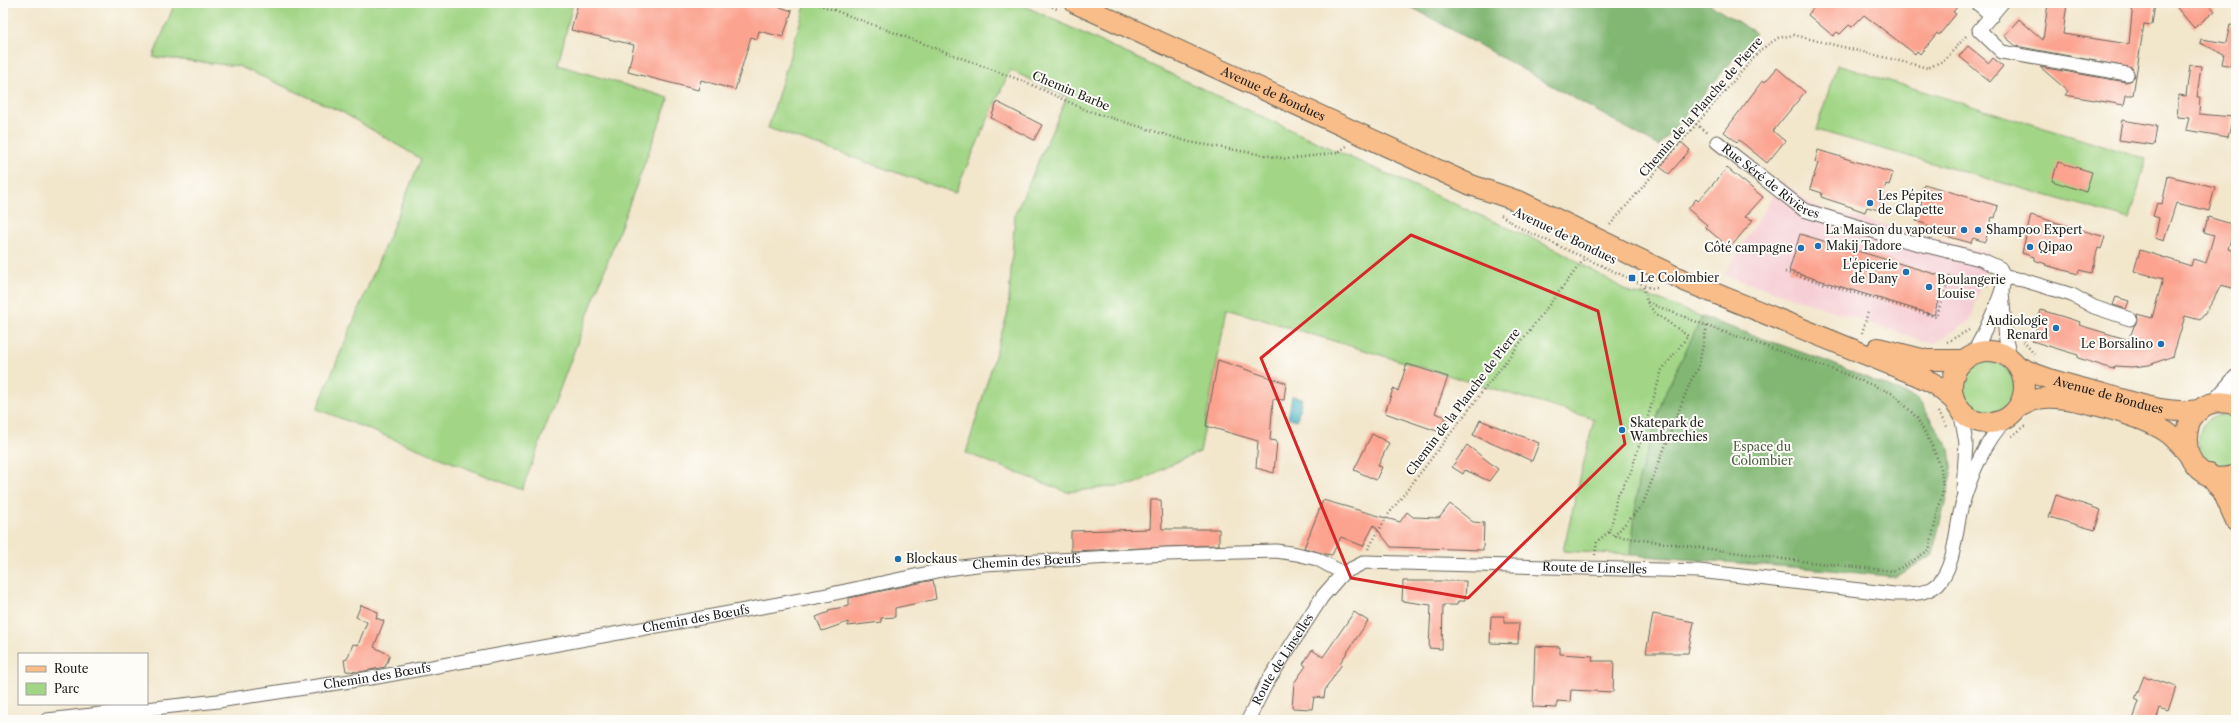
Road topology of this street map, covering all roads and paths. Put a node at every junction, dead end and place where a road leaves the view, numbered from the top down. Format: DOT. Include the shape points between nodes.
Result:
graph roads {
  1 [pos="814,3"];
  2 [pos="1075,3"];
  3 [pos="1977,3"];
  4 [pos="2002,3"];
  5 [pos="1992,16"];
  6 [pos="1978,30"];
  7 [pos="2126,74"];
  8 [pos="1717,142"];
  9 [pos="1350,144"];
  10 [pos="1471,185"];
  11 [pos="1609,227"];
  12 [pos="1606,262"];
  13 [pos="1785,272"];
  14 [pos="1687,282"];
  15 [pos="2003,283"];
  16 [pos="1643,285"];
  17 [pos="1647,302"];
  18 [pos="1868,312"];
  19 [pos="2130,319"];
  20 [pos="1707,326"];
  21 [pos="1799,326"];
  22 [pos="1972,328"];
  23 [pos="1862,333"];
  24 [pos="2019,336"];
  25 [pos="1944,343"];
  26 [pos="1967,358"];
  27 [pos="2037,358"];
  28 [pos="2015,363"];
  29 [pos="2236,378"];
  30 [pos="1958,405"];
  31 [pos="2236,405"];
  32 [pos="1935,407"];
  33 [pos="2207,407"];
  34 [pos="2017,421"];
  35 [pos="1950,432"];
  36 [pos="2189,455"];
  37 [pos="2209,474"];
  38 [pos="2236,475"];
  39 [pos="1962,505"];
  40 [pos="2236,521"];
  41 [pos="1609,532"];
  42 [pos="1614,536"];
  43 [pos="1366,562"];
  44 [pos="1596,569"];
  45 [pos="1343,573"];
  46 [pos="47,720"];
  47 [pos="1248,720"];
  1 -- 9 [label="path, Chemin Barbe" via="1021,80 1086,110 1189,142 1287,159 1337,153"];
  2 -- 10 [label="main road, Avenue de Bondues"];
  3 -- 5 [label="street"];
  4 -- 5 [label="street"];
  5 -- 6 [label="street"];
  6 -- 7 [label="street" via="2002,52"];
  6 -- 11 [label="path, Chemin de la Planche de Pierre" via="1967,35 1940,64 1928,68 1794,35 1771,41 1760,50"];
  8 -- 15 [label="street, Rue Séré de Rivières" via="1804,210 1899,239 1986,261 2000,268"];
  10 -- 12 [label="main road, Avenue de Bondues" via="1522,218"];
  10 -- 14 [label="main road, Avenue de Bondues" via="1521,202"];
  12 -- 14 [label="main road, Avenue de Bondues" via="1647,275"];
  12 -- 43 [label="path, Chemin de la Planche de Pierre" via="1585,258 1380,526 1370,544"];
  13 -- 15 [label="path" via="1936,317 1950,276"];
  14 -- 21 [label="main road, Avenue de Bondues"];
  15 -- 19 [label="street" via="2023,280 2072,295 2097,308"];
  15 -- 26 [label="street" via="1979,343"];
  15 -- 28 [label="street" via="2006,341"];
  16 -- 17 [label="path"];
  17 -- 20 [label="path"];
  17 -- 41 [label="path" via="1655,313 1688,336 1662,370 1631,472 1616,498"];
  18 -- 23 [label="path"];
  20 -- 42 [label="path" via="1698,369 1690,382 1643,504"];
  20 -- 42 [label="path" via="1840,372 1894,394 1917,418 1934,448 1941,468 1943,490 1929,550 1893,571"];
  21 -- 26 [label="main road, Avenue de Bondues" via="1926,360"];
  21 -- 30 [label="main road, Avenue de Bondues" via="1927,380"];
  22 -- 25 [label="path"];
  24 -- 27 [label="path"];
  26 -- 28 [label="main road" via="1980,352 1992,351 2001,353"];
  26 -- 30 [label="main road" via="1956,370 1953,379 1952,391"];
  28 -- 33 [label="main road, Avenue de Bondues" via="2040,377 2154,409 2178,412"];
  28 -- 34 [label="main road" via="2025,385"];
  29 -- 33 [label="street"];
  30 -- 34 [label="main road" via="1970,418 1980,422"];
  30 -- 39 [label="street, Route de Linselles" via="1966,443"];
  31 -- 33 [label="main road, Avenue de Bondues" via="2222,402"];
  32 -- 35 [label="path"];
  33 -- 36 [label="main road" via="2192,420 2187,431"];
  34 -- 36 [label="main road, Avenue de Bondues" via="2034,400 2049,398 2102,407 2142,420 2164,431"];
  34 -- 39 [label="street, Route de Linselles" via="1992,436 1982,453"];
  36 -- 37 [label="main road, Avenue de Bondues" via="2197,467"];
  37 -- 38 [label="main road" via="2224,477"];
  37 -- 40 [label="main road, Avenue de Bondues" via="2223,492"];
  39 -- 44 [label="street, Route de Linselles" via="1943,577 1937,584 1921,593 1894,594 1699,571"];
  41 -- 42 [label="path"];
  41 -- 44 [label="path" via="1597,540"];
  43 -- 44 [label="street, Route de Linselles"];
  43 -- 45 [label="street, Route de Linselles"];
  45 -- 46 [label="street, Chemin des Bœufs" via="1317,559 1276,551 984,564 377,677 218,701"];
  45 -- 47 [label="street, Route de Linselles" via="1322,597 1266,684"];
}
